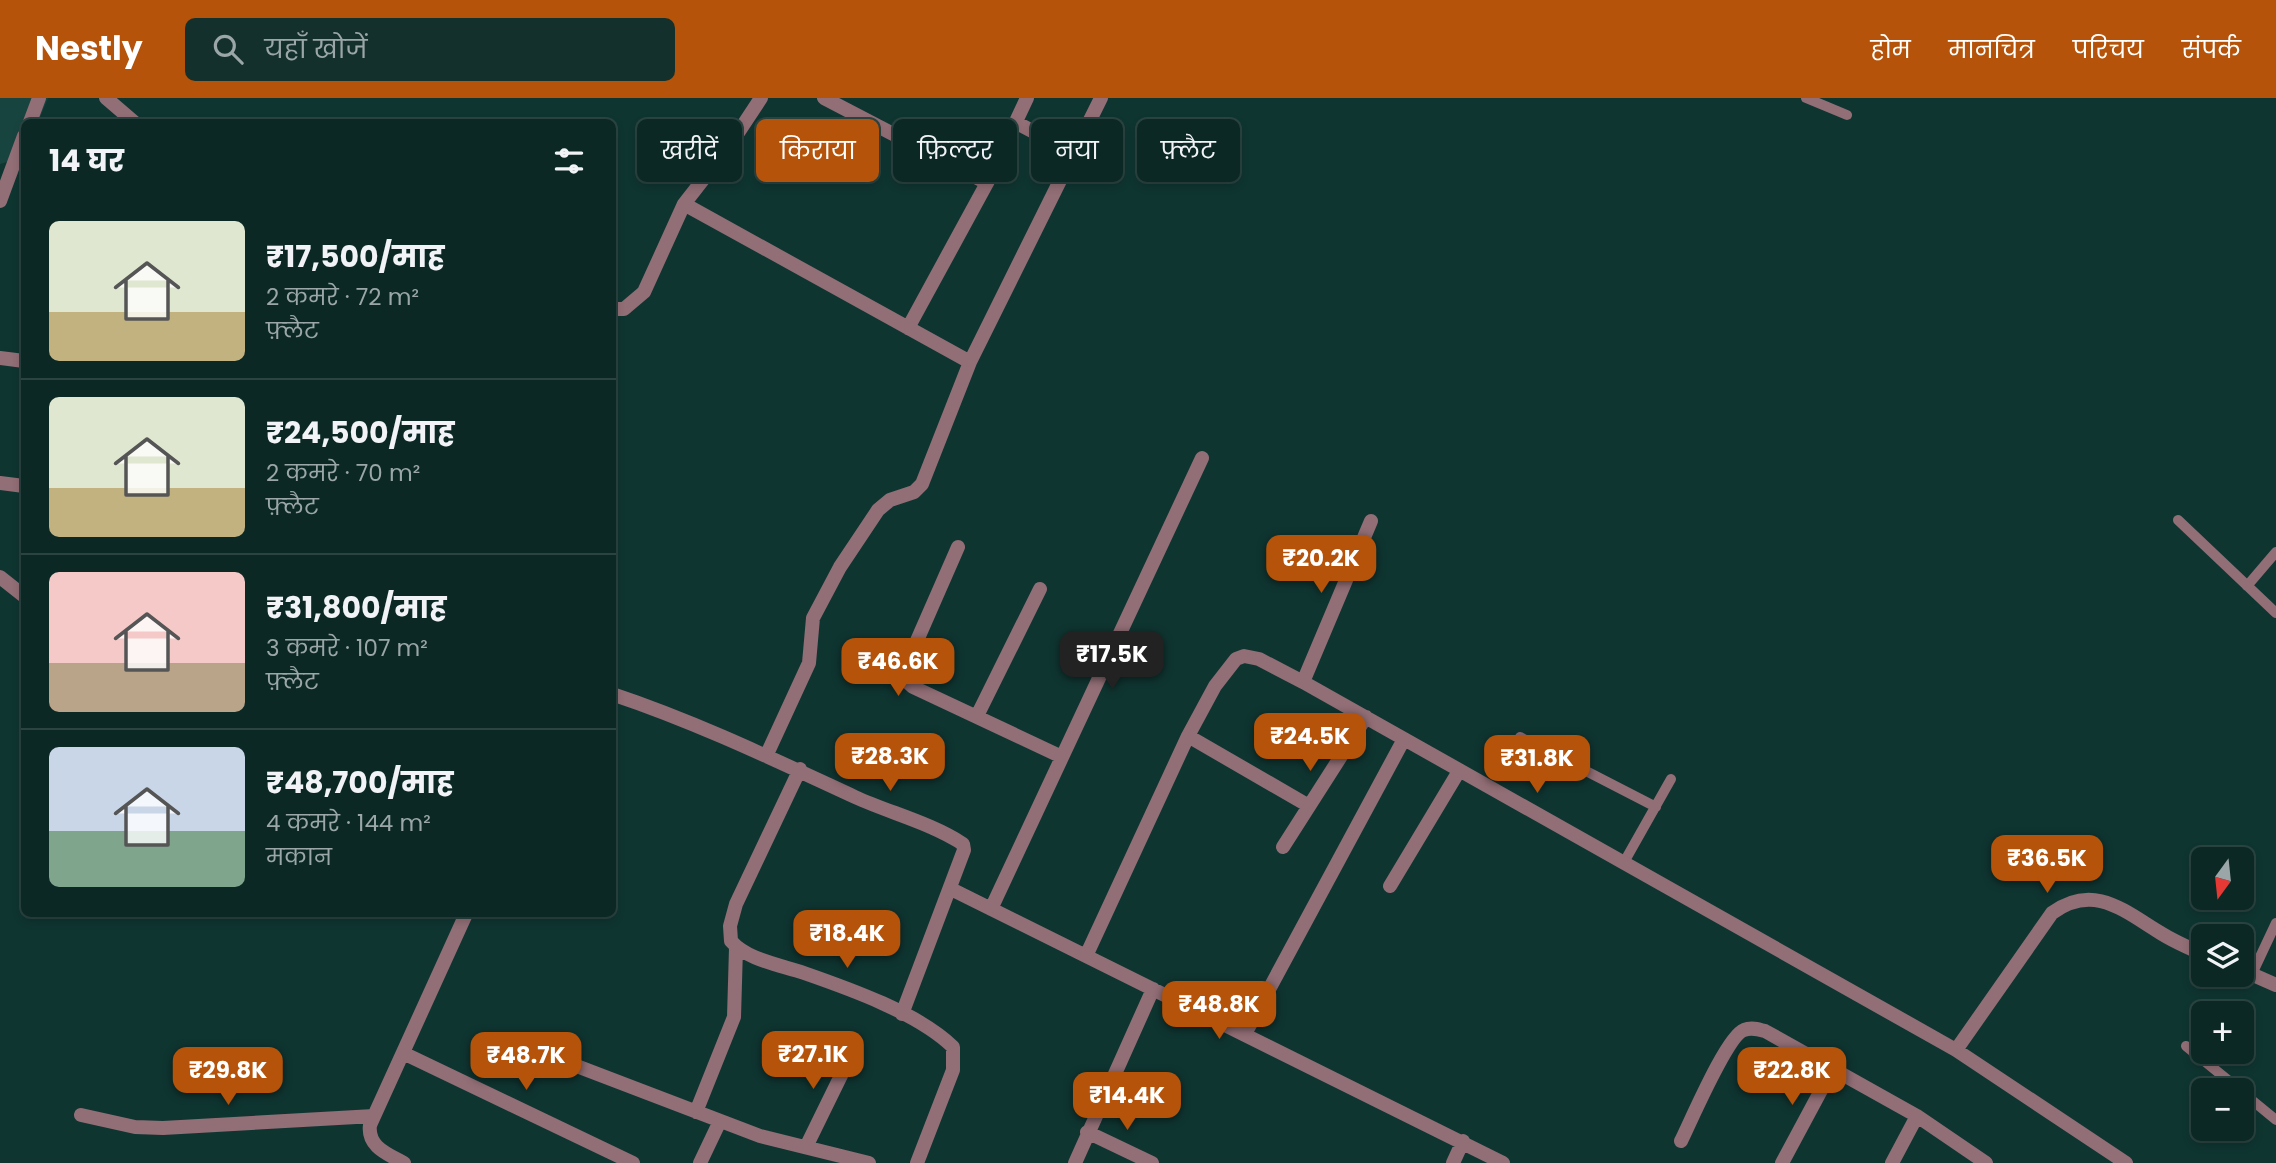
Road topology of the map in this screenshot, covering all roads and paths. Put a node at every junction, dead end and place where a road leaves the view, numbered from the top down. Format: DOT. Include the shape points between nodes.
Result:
graph roads {
  1 [pos="39,98"];
  2 [pos="106,98"];
  3 [pos="761,98"];
  4 [pos="824,98"];
  5 [pos="1027,98"];
  6 [pos="1101,98"];
  7 [pos="1806,98"];
  8 [pos="1847,115"];
  9 [pos="31,119"];
  10 [pos="130,119"];
  11 [pos="1091,119"];
  12 [pos="1017,123"];
  13 [pos="1031,130"];
  14 [pos="21,144"];
  15 [pos="1060,182"];
  16 [pos="987,183"];
  17 [pos="0,201"];
  18 [pos="684,204"];
  19 [pos="616,309"];
  20 [pos="908,328"];
  21 [pos="0,358"];
  22 [pos="21,360"];
  23 [pos="970,362"];
  24 [pos="1202,458"];
  25 [pos="0,483"];
  26 [pos="21,486"];
  27 [pos="2178,520"];
  28 [pos="1371,522"];
  29 [pos="958,547"];
  30 [pos="2276,552"];
  31 [pos="0,576"];
  32 [pos="2248,586"];
  33 [pos="1040,589"];
  34 [pos="21,594"];
  35 [pos="2276,613"];
  36 [pos="1303,682"];
  37 [pos="616,695"];
  38 [pos="977,716"];
  39 [pos="1366,717"];
  40 [pos="1188,736"];
  41 [pos="1520,737"];
  42 [pos="1404,739"];
  43 [pos="767,754"];
  44 [pos="1062,757"];
  45 [pos="800,769"];
  46 [pos="1459,771"];
  47 [pos="1671,779"];
  48 [pos="1309,806"];
  49 [pos="1656,807"];
  50 [pos="1283,848"];
  51 [pos="1623,864"];
  52 [pos="1390,886"];
  53 [pos="951,889"];
  54 [pos="991,909"];
  55 [pos="465,917"];
  56 [pos="2276,923"];
  57 [pos="736,948"];
  58 [pos="2191,948"];
  59 [pos="1086,956"];
  60 [pos="2254,960"];
  61 [pos="2254,975"];
  62 [pos="2276,985"];
  63 [pos="1153,989"];
  64 [pos="902,1014"];
  65 [pos="1245,1034"];
  66 [pos="2186,1046"];
  67 [pos="1956,1050"];
  68 [pos="853,1051"];
  69 [pos="403,1053"];
  70 [pos="574,1065"];
  71 [pos="1833,1068"];
  72 [pos="2225,1078"];
  73 [pos="2254,1102"];
  74 [pos="696,1112"];
  75 [pos="81,1115"];
  76 [pos="374,1116"];
  77 [pos="1917,1116"];
  78 [pos="2276,1120"];
  79 [pos="720,1121"];
  80 [pos="1087,1132"];
  81 [pos="1681,1140"];
  82 [pos="1464,1141"];
  83 [pos="806,1147"];
  84 [pos="404,1163"];
  85 [pos="633,1163"];
  86 [pos="700,1163"];
  87 [pos="869,1163"];
  88 [pos="918,1163"];
  89 [pos="1075,1163"];
  90 [pos="1152,1163"];
  91 [pos="1453,1163"];
  92 [pos="1503,1163"];
  93 [pos="1782,1163"];
  94 [pos="1892,1163"];
  95 [pos="1986,1163"];
  96 [pos="2126,1163"];
  1 -- 9 [label="street"];
  2 -- 10 [label="street"];
  3 -- 18 [label="street"];
  4 -- 16 [label="street"];
  5 -- 12 [label="street"];
  6 -- 11 [label="street"];
  7 -- 8 [label="lane"];
  12 -- 13 [label="street"];
  14 -- 17 [label="street"];
  15 -- 23 [label="street"];
  16 -- 20 [label="street"];
  18 -- 19 [label="street" via="644,292 624,309"];
  18 -- 20 [label="street"];
  20 -- 23 [label="street"];
  21 -- 22 [label="street"];
  23 -- 43 [label="street" via="922,484 878,510 813,618 812,655"];
  24 -- 44 [label="street"];
  25 -- 26 [label="street"];
  27 -- 32 [label="lane"];
  28 -- 36 [label="street"];
  29 -- 38 [label="street" via="903,674 913,687"];
  30 -- 32 [label="lane"];
  31 -- 34 [label="street"];
  32 -- 35 [label="lane"];
  33 -- 38 [label="street"];
  36 -- 39 [label="street"];
  36 -- 40 [label="street" via="1259,659 1236,659 1215,686"];
  37 -- 43 [label="street"];
  38 -- 44 [label="street"];
  39 -- 42 [label="street"];
  39 -- 48 [label="street"];
  40 -- 48 [label="street"];
  40 -- 59 [label="street"];
  41 -- 49 [label="lane"];
  42 -- 46 [label="street"];
  42 -- 65 [label="street"];
  43 -- 45 [label="street"];
  44 -- 54 [label="street"];
  45 -- 53 [label="street" via="963,844"];
  45 -- 57 [label="street" via="736,904 730,934"];
  46 -- 51 [label="street"];
  46 -- 52 [label="street"];
  47 -- 49 [label="lane"];
  48 -- 50 [label="street"];
  49 -- 51 [label="lane"];
  51 -- 67 [label="street"];
  53 -- 54 [label="street"];
  53 -- 64 [label="street"];
  54 -- 59 [label="street"];
  55 -- 69 [label="street"];
  56 -- 60 [label="lane"];
  57 -- 64 [label="street"];
  57 -- 74 [label="street" via="734,1017"];
  58 -- 67 [label="street" via="2118,906 2099,900 2067,902 2052,913"];
  59 -- 63 [label="street"];
  61 -- 62 [label="street"];
  63 -- 65 [label="street"];
  63 -- 80 [label="street"];
  64 -- 88 [label="street" via="947,1041 955,1055"];
  65 -- 82 [label="street"];
  66 -- 72 [label="lane"];
  67 -- 96 [label="street"];
  68 -- 83 [label="street"];
  69 -- 76 [label="street"];
  69 -- 85 [label="street"];
  70 -- 74 [label="street"];
  71 -- 77 [label="street"];
  71 -- 81 [label="street" via="1765,1031 1744,1030 1730,1044"];
  71 -- 93 [label="street"];
  73 -- 78 [label="lane"];
  74 -- 79 [label="street"];
  75 -- 76 [label="street" via="163,1128"];
  76 -- 84 [label="street" via="370,1139"];
  77 -- 94 [label="street"];
  77 -- 95 [label="street"];
  79 -- 83 [label="street"];
  79 -- 86 [label="street"];
  80 -- 89 [label="street"];
  80 -- 90 [label="street"];
  82 -- 91 [label="street"];
  82 -- 92 [label="street"];
  83 -- 87 [label="street"];
}
